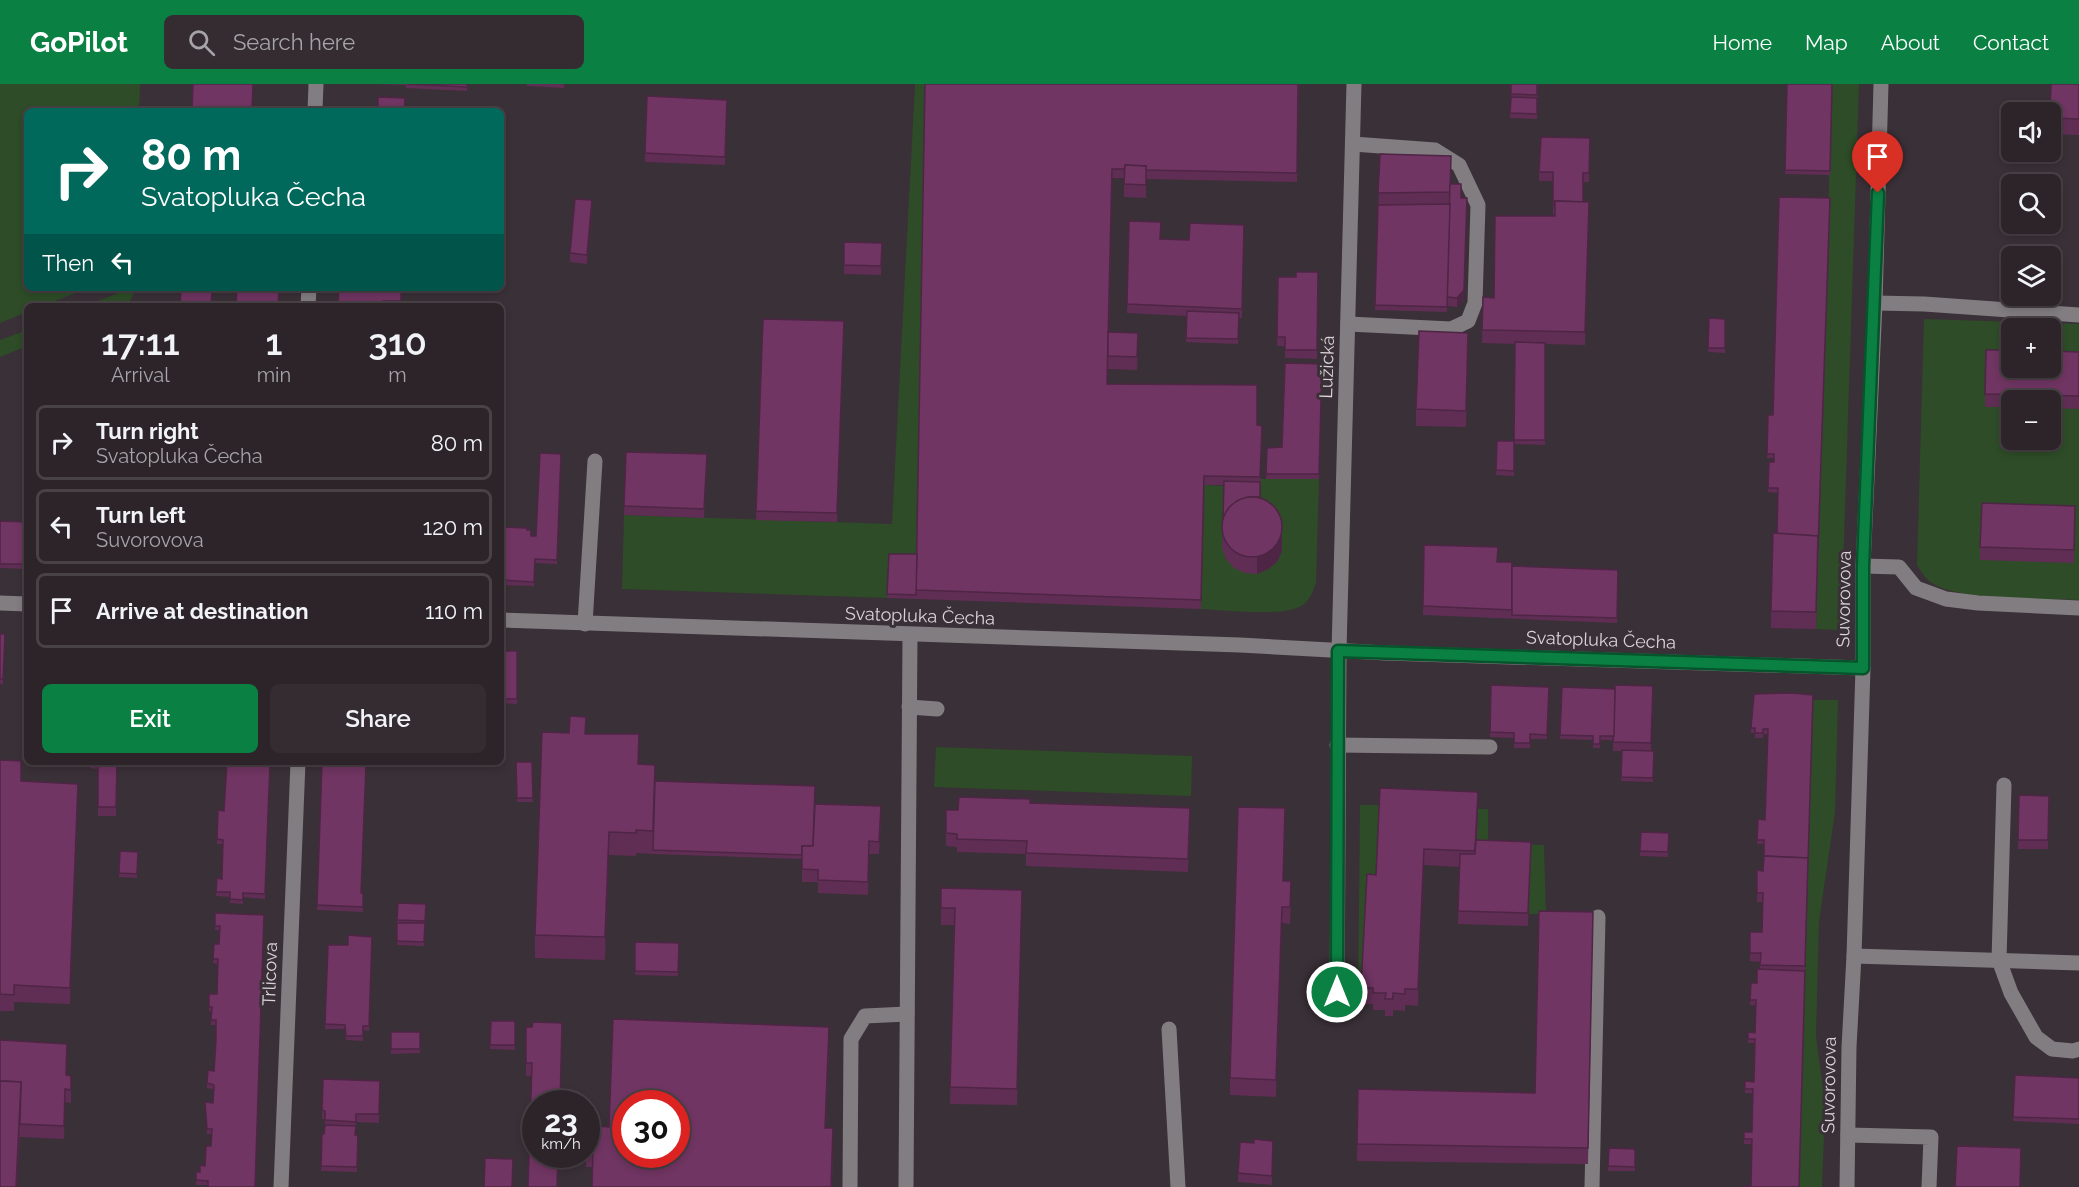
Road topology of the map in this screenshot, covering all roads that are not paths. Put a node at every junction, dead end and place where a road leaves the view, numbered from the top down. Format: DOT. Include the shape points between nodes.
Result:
graph roads {
  1 [pos="316,84"];
  2 [pos="1354,84"];
  3 [pos="1881,84"];
  4 [pos="315,108"];
  5 [pos="1353,144"];
  6 [pos="1875,303"];
  7 [pos="2079,315"];
  8 [pos="1348,324"];
  9 [pos="595,460"];
  10 [pos="1863,566"];
  11 [pos="0,603"];
  12 [pos="24,604"];
  13 [pos="2079,609"];
  14 [pos="504,620"];
  15 [pos="585,624"];
  16 [pos="910,636"];
  17 [pos="1338,651"];
  18 [pos="1863,668"];
  19 [pos="909,707"];
  20 [pos="937,709"];
  21 [pos="1337,745"];
  22 [pos="1490,747"];
  23 [pos="298,765"];
  24 [pos="2004,785"];
  25 [pos="1598,917"];
  26 [pos="1854,956"];
  27 [pos="1999,960"];
  28 [pos="2079,963"];
  29 [pos="907,1014"];
  30 [pos="1337,1014"];
  31 [pos="1169,1029"];
  32 [pos="2079,1049"];
  33 [pos="1848,1135"];
  34 [pos="281,1187"];
  35 [pos="850,1187"];
  36 [pos="906,1187"];
  37 [pos="1178,1187"];
  38 [pos="1593,1187"];
  39 [pos="1846,1187"];
  40 [pos="1929,1187"];
  1 -- 4 [label="street"];
  2 -- 5 [label="street, Lužická"];
  3 -- 6 [label="street, Suvorovova"];
  5 -- 8 [label="street, Lužická"];
  5 -- 8 [label="street" via="1435,150 1460,165 1478,205 1476,282 1475,303 1468,321 1451,329"];
  6 -- 7 [label="street"];
  6 -- 10 [label="street, Suvorovova"];
  8 -- 17 [label="street, Lužická"];
  9 -- 15 [label="street"];
  10 -- 13 [label="street" via="1899,567 1916,588 1956,601"];
  10 -- 18 [label="street, Suvorovova"];
  11 -- 12 [label="street"];
  14 -- 15 [label="street, Svatopluka Čecha"];
  15 -- 16 [label="street, Svatopluka Čecha"];
  16 -- 17 [label="street, Svatopluka Čecha"];
  16 -- 19 [label="street"];
  17 -- 18 [label="street, Svatopluka Čecha"];
  17 -- 21 [label="street"];
  18 -- 26 [label="street, Suvorovova"];
  19 -- 20 [label="street"];
  19 -- 29 [label="street"];
  21 -- 22 [label="street"];
  21 -- 30 [label="street"];
  23 -- 34 [label="street, Trlicova"];
  24 -- 27 [label="street"];
  25 -- 38 [label="street"];
  26 -- 27 [label="street"];
  26 -- 33 [label="street, Suvorovova"];
  27 -- 28 [label="street"];
  27 -- 32 [label="street" via="2011,993 2036,1037 2052,1049"];
  29 -- 35 [label="street" via="865,1016 851,1039"];
  29 -- 36 [label="street"];
  31 -- 37 [label="street"];
  33 -- 39 [label="street, Suvorovova"];
  33 -- 40 [label="street" via="1931,1137"];
}
